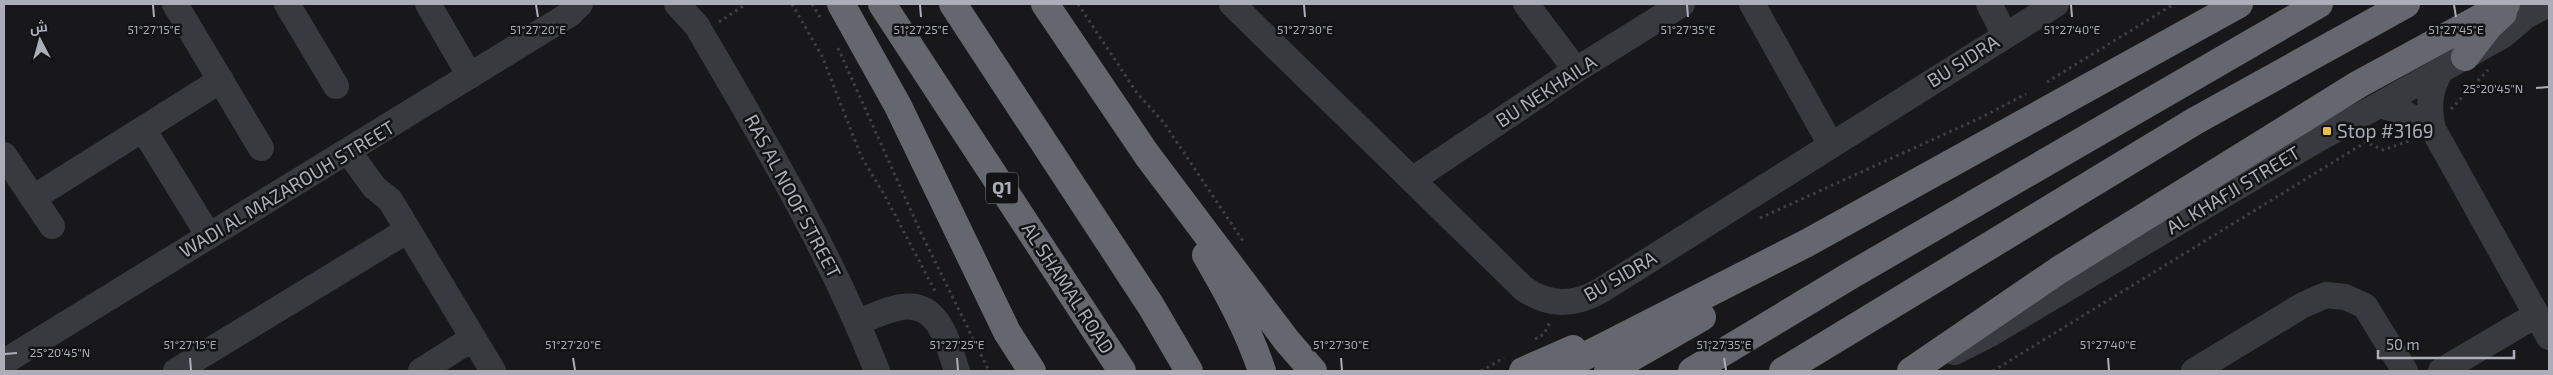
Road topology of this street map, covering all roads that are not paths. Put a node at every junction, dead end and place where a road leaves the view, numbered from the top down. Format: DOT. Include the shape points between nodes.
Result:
graph roads {
  1 [pos="174,4"];
  2 [pos="287,4"];
  3 [pos="428,4"];
  4 [pos="600,4"];
  5 [pos="677,4"];
  6 [pos="882,4"];
  7 [pos="953,4"];
  8 [pos="1045,4"];
  9 [pos="1232,4"];
  10 [pos="1526,4"];
  11 [pos="1682,4"];
  12 [pos="1752,4"];
  13 [pos="1988,4"];
  14 [pos="2056,4"];
  15 [pos="2239,4"];
  16 [pos="2319,4"];
  17 [pos="2406,4"];
  18 [pos="2506,4"];
  19 [pos="2513,4"];
  20 [pos="2549,4"];
  21 [pos="572,7"];
  22 [pos="833,14"];
  23 [pos="696,21"];
  24 [pos="2005,35"];
  25 [pos="2465,57"];
  26 [pos="1576,70"];
  27 [pos="2441,70"];
  28 [pos="470,76"];
  29 [pos="221,80"];
  30 [pos="336,86"];
  31 [pos="2379,105"];
  32 [pos="2433,129"];
  33 [pos="135,134"];
  34 [pos="1830,145"];
  35 [pos="357,146"];
  36 [pos="261,148"];
  37 [pos="4,155"];
  38 [pos="1147,155"];
  39 [pos="1412,180"];
  40 [pos="33,198"];
  41 [pos="52,226"];
  42 [pos="408,230"];
  43 [pos="201,241"];
  44 [pos="1807,243"];
  45 [pos="2536,314"];
  46 [pos="858,322"];
  47 [pos="1007,332"];
  48 [pos="2549,337"];
  49 [pos="473,338"];
  50 [pos="1251,339"];
  51 [pos="4,362"];
  52 [pos="1515,364"];
  53 [pos="176,371"];
  54 [pos="421,371"];
  55 [pos="493,371"];
  56 [pos="877,371"];
  57 [pos="957,371"];
  58 [pos="1018,371"];
  59 [pos="1032,371"];
  60 [pos="1042,371"];
  61 [pos="1122,371"];
  62 [pos="1189,371"];
  63 [pos="1255,371"];
  64 [pos="1262,371"];
  65 [pos="1312,371"];
  66 [pos="1556,371"];
  67 [pos="1608,371"];
  68 [pos="1692,371"];
  69 [pos="1783,371"];
  70 [pos="1912,371"];
  71 [pos="2194,371"];
  72 [pos="2405,371"];
  73 [pos="2441,371"];
  1 -- 29 [label="street"];
  2 -- 30 [label="street"];
  3 -- 28 [label="street"];
  4 -- 21 [label="street, WADI AL MAZAROUH STREET"];
  5 -- 23 [label="street, RAS AL NOOF STREET"];
  6 -- 61 [label="highway, AL SHAMAL ROAD / Q1"];
  7 -- 62 [label="highway" via="1151,306"];
  8 -- 38 [label="highway"];
  9 -- 39 [label="street, BU SIDRA"];
  10 -- 26 [label="street"];
  11 -- 26 [label="street, BU NEKHAILA"];
  12 -- 34 [label="street"];
  13 -- 24 [label="street"];
  14 -- 24 [label="street, BU SIDRA"];
  15 -- 44 [label="highway"];
  16 -- 68 [label="highway"];
  17 -- 69 [label="highway" via="2195,121"];
  18 -- 70 [label="highway" via="2359,84 2059,270"];
  19 -- 25 [label="highway" via="2489,26"];
  20 -- 25 [label="street, AL KHAFJI STREET"];
  21 -- 28 [label="street, WADI AL MAZAROUH STREET"];
  22 -- 47 [label="highway" via="898,106"];
  23 -- 46 [label="street, RAS AL NOOF STREET" via="796,196"];
  24 -- 34 [label="street, BU SIDRA"];
  25 -- 27 [label="street, AL KHAFJI STREET"];
  26 -- 39 [label="street, BU NEKHAILA"];
  27 -- 31 [label="street, AL KHAFJI STREET"];
  27 -- 32 [label="street" via="2432,86 2429,108"];
  28 -- 35 [label="street, WADI AL MAZAROUH STREET"];
  29 -- 33 [label="street"];
  29 -- 36 [label="street"];
  31 -- 32 [label="street" via="2398,110"];
  31 -- 70 [label="street, AL KHAFJI STREET" via="1990,334"];
  32 -- 45 [label="street"];
  33 -- 40 [label="street"];
  33 -- 43 [label="street"];
  34 -- 39 [label="street, BU SIDRA" via="1593,294 1573,302 1559,303 1524,289"];
  35 -- 42 [label="street" via="388,178 390,200"];
  35 -- 43 [label="street, WADI AL MAZAROUH STREET"];
  37 -- 40 [label="street"];
  38 -- 50 [label="highway" via="1236,307"];
  38 -- 65 [label="highway"];
  40 -- 41 [label="street"];
  42 -- 49 [label="street"];
  42 -- 53 [label="street"];
  43 -- 51 [label="street, WADI AL MAZAROUH STREET"];
  44 -- 52 [label="highway"];
  44 -- 66 [label="highway"];
  44 -- 67 [label="highway" via="1774,276"];
  45 -- 48 [label="street"];
  45 -- 73 [label="street"];
  46 -- 56 [label="street, RAS AL NOOF STREET"];
  46 -- 57 [label="street" via="903,306 922,309 940,323"];
  47 -- 58 [label="highway"];
  47 -- 59 [label="highway"];
  47 -- 60 [label="highway"];
  49 -- 54 [label="street"];
  49 -- 55 [label="street"];
  50 -- 63 [label="highway"];
  50 -- 64 [label="highway"];
  71 -- 72 [label="street" via="2303,305 2326,295 2365,306"];
}
